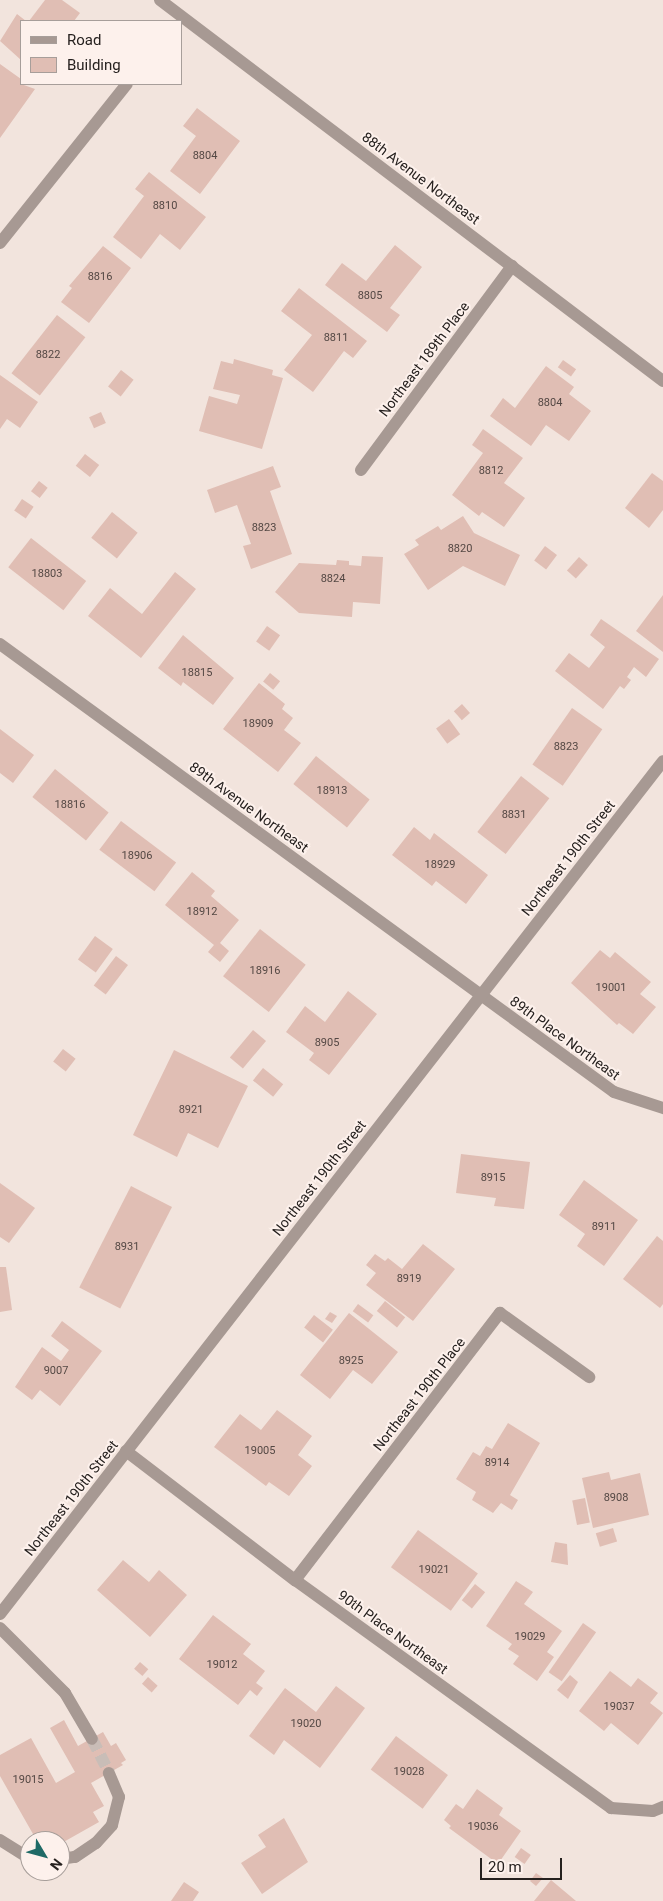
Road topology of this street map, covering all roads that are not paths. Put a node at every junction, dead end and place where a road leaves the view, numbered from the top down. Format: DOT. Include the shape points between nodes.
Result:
graph roads {
  1 [pos="160,0"];
  2 [pos="179,19"];
  3 [pos="182,21"];
  4 [pos="126,85"];
  5 [pos="0,243"];
  6 [pos="512,266"];
  7 [pos="663,381"];
  8 [pos="361,470"];
  9 [pos="0,644"];
  10 [pos="663,760"];
  11 [pos="480,995"];
  12 [pos="663,1108"];
  13 [pos="589,1377"];
  14 [pos="126,1451"];
  15 [pos="295,1580"];
  16 [pos="0,1614"];
  17 [pos="0,1628"];
  18 [pos="92,1739"];
  19 [pos="109,1773"];
  20 [pos="658,1809"];
  21 [pos="0,1840"];
  22 [pos="20,1853"];
  23 [pos="70,1858"];
  1 -- 2 [label="street, 88th Avenue Northeast"];
  3 -- 6 [label="street, 88th Avenue Northeast"];
  4 -- 5 [label="street"];
  6 -- 7 [label="street, 88th Avenue Northeast"];
  6 -- 8 [label="street, Northeast 189th Place"];
  9 -- 11 [label="street, 89th Avenue Northeast"];
  10 -- 11 [label="street, Northeast 190th Street"];
  11 -- 12 [label="street, 89th Place Northeast" via="614,1092"];
  11 -- 14 [label="street, Northeast 190th Street"];
  13 -- 15 [label="street, Northeast 190th Place" via="500,1313"];
  14 -- 15 [label="street, 90th Place Northeast"];
  14 -- 16 [label="street, Northeast 190th Street"];
  15 -- 20 [label="street, 90th Place Northeast" via="611,1808"];
  17 -- 18 [label="street" via="65,1693"];
  19 -- 23 [label="street" via="119,1797 112,1825 96,1843"];
  21 -- 22 [label="street"];
}
